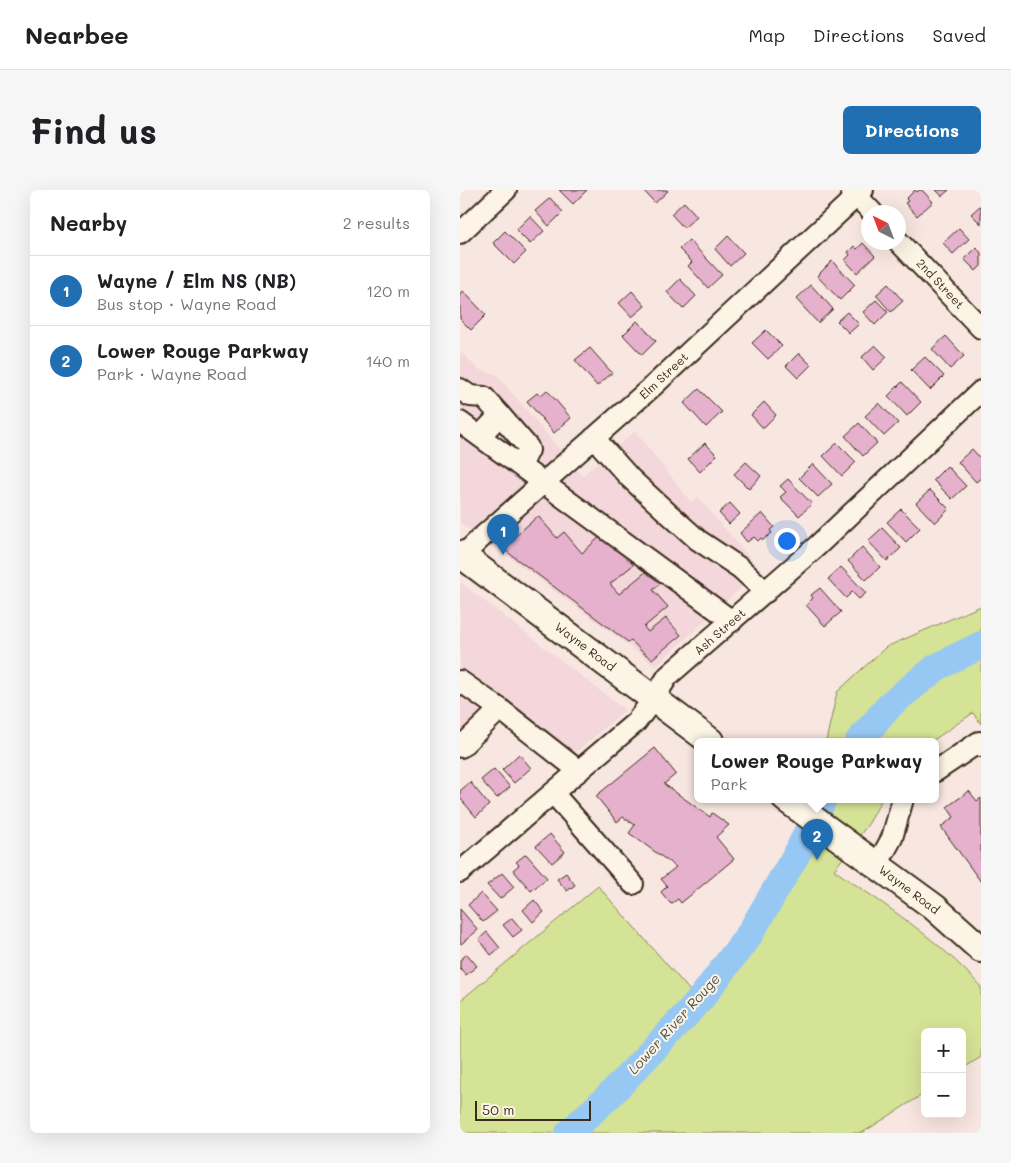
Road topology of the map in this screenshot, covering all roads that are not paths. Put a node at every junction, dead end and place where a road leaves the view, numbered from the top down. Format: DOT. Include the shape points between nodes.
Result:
graph roads {
  1 [pos="506,190"];
  2 [pos="857,192"];
  3 [pos="867,205"];
  4 [pos="460,233"];
  5 [pos="906,249"];
  6 [pos="981,328"];
  7 [pos="460,389"];
  8 [pos="981,391"];
  9 [pos="500,415"];
  10 [pos="460,422"];
  11 [pos="480,436"];
  12 [pos="594,438"];
  13 [pos="521,466"];
  14 [pos="544,482"];
  15 [pos="461,556"];
  16 [pos="766,592"];
  17 [pos="732,621"];
  18 [pos="460,681"];
  19 [pos="654,698"];
  20 [pos="500,710"];
  21 [pos="706,738"];
  22 [pos="460,746"];
  23 [pos="981,746"];
  24 [pos="939,770"];
  25 [pos="579,771"];
  26 [pos="553,793"];
  27 [pos="792,803"];
  28 [pos="902,803"];
  29 [pos="877,865"];
  30 [pos="460,872"];
  31 [pos="633,884"];
  32 [pos="981,949"];
  1 -- 4 [label="street"];
  2 -- 3 [label="street"];
  2 -- 12 [label="street, Elm Street"];
  5 -- 6 [label="street, 2nd Street"];
  7 -- 9 [label="street" via="470,396 484,398"];
  8 -- 16 [label="street, Ash Street"];
  9 -- 11 [label="street"];
  9 -- 13 [label="street" via="529,450"];
  10 -- 11 [label="street"];
  11 -- 13 [label="street"];
  12 -- 14 [label="street, Elm Street"];
  12 -- 16 [label="street" via="630,478 698,540 740,568"];
  13 -- 14 [label="street"];
  14 -- 15 [label="street, Elm Street"];
  14 -- 17 [label="street"];
  15 -- 19 [label="main road, Wayne Road"];
  16 -- 17 [label="street, Ash Street"];
  17 -- 19 [label="street, Ash Street" via="668,676"];
  18 -- 20 [label="street"];
  19 -- 21 [label="main road, Wayne Road"];
  19 -- 25 [label="street, Ash Street" via="636,722"];
  20 -- 22 [label="street"];
  20 -- 25 [label="street"];
  23 -- 24 [label="street" via="978,742"];
  25 -- 26 [label="street, Ash Street"];
  26 -- 30 [label="street, Ash Street"];
  26 -- 31 [label="street"];
  27 -- 29 [label="main road, Wayne Road"];
  28 -- 29 [label="street" via="892,838"];
  29 -- 32 [label="main road, Wayne Road" via="934,907"];
}
